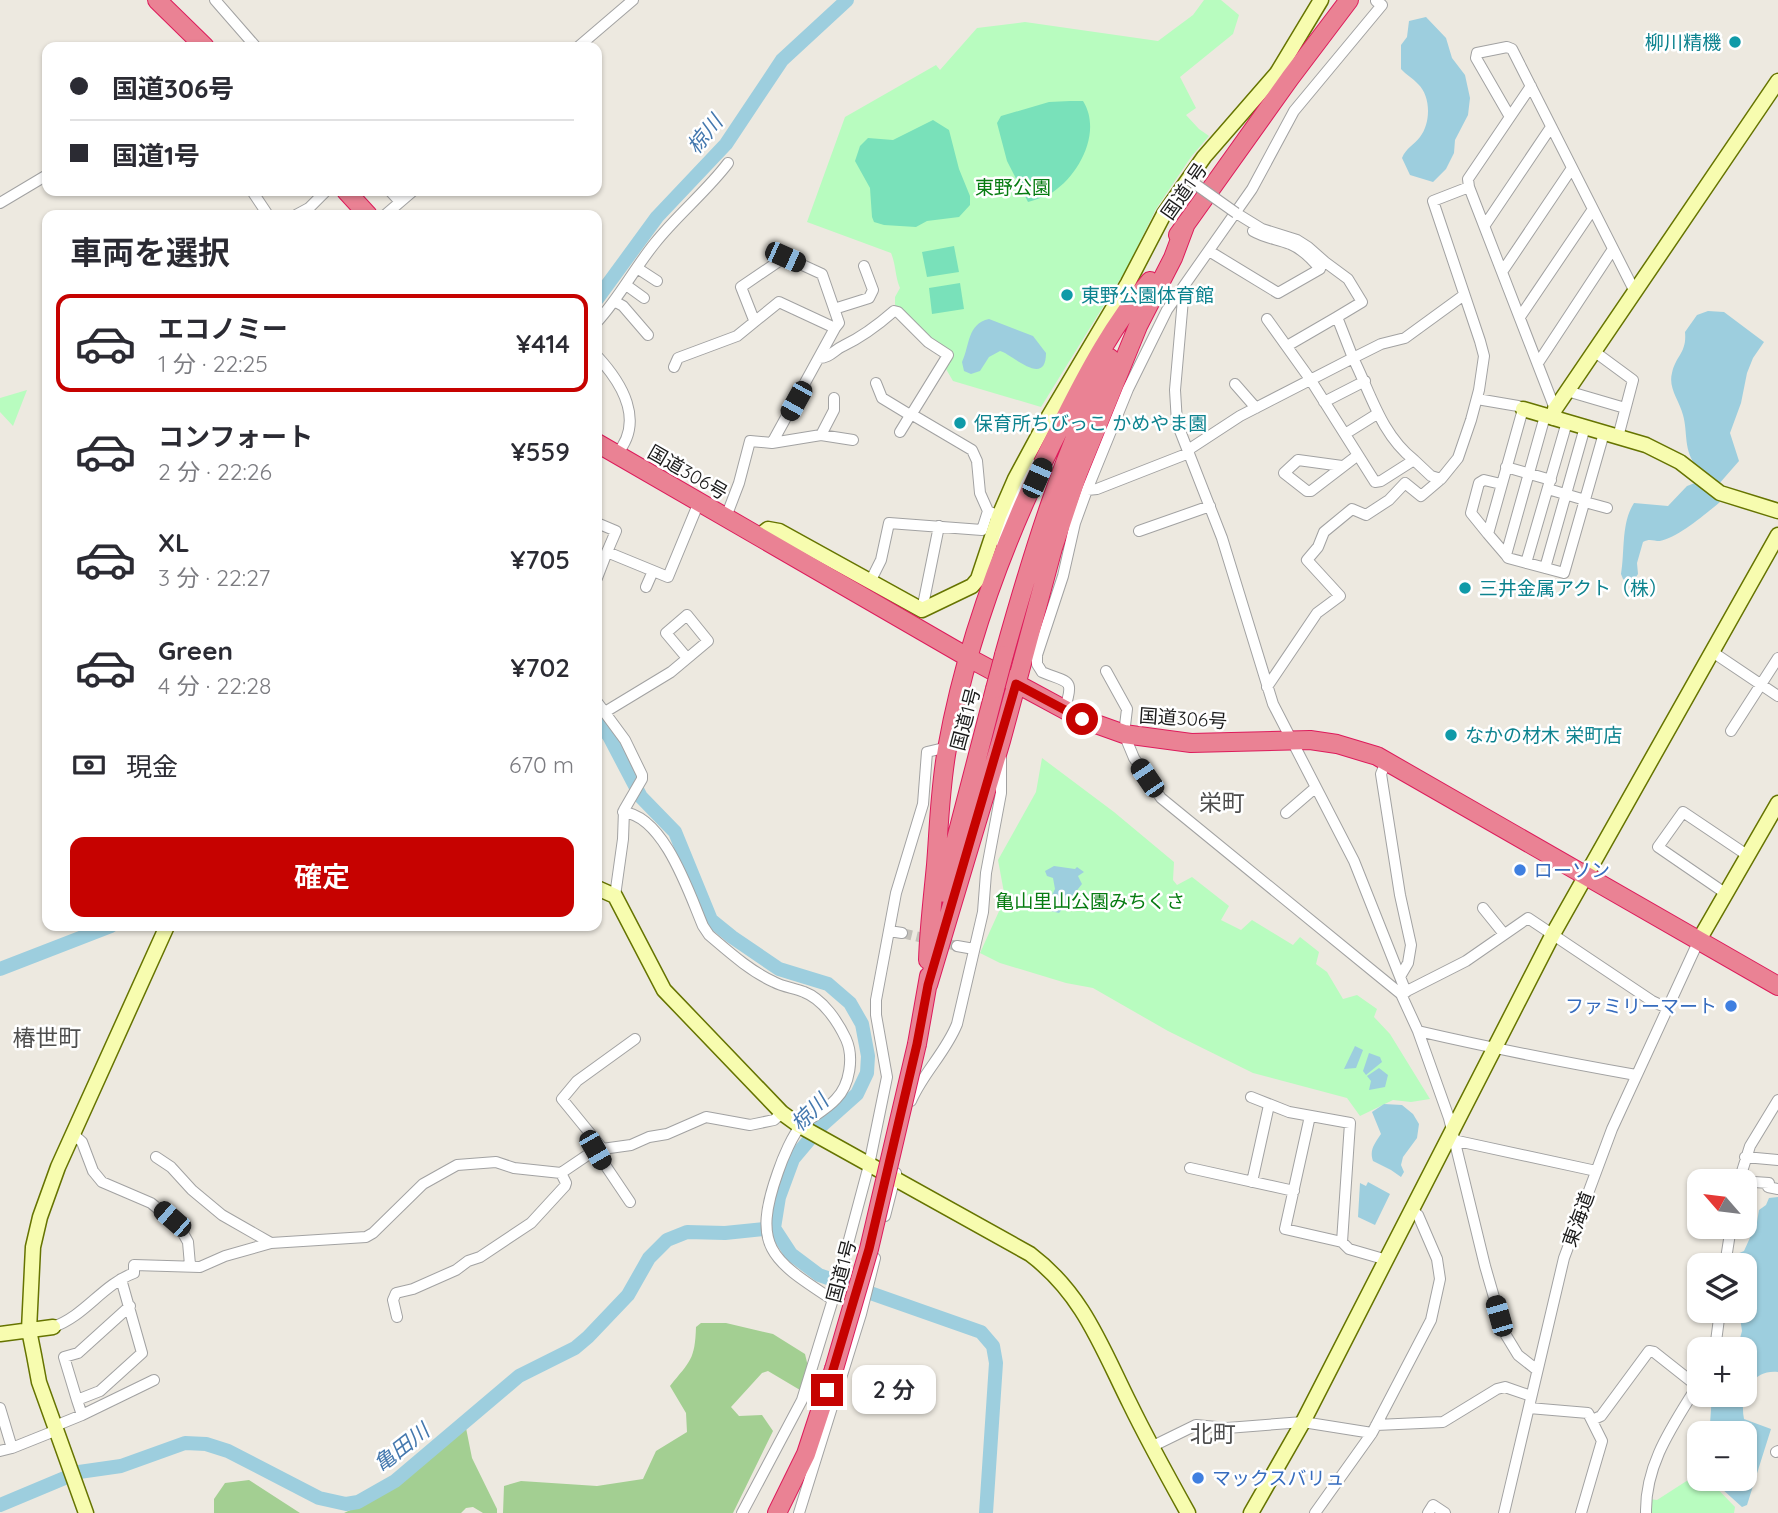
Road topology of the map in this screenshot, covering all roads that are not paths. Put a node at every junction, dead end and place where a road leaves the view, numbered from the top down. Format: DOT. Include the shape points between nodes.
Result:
graph roads {
  1 [pos="158,0"];
  2 [pos="215,0"];
  3 [pos="633,0"];
  4 [pos="1321,0"];
  5 [pos="1349,0"];
  6 [pos="1376,1"];
  7 [pos="200,42"];
  8 [pos="252,42"];
  9 [pos="584,42"];
  10 [pos="1778,81"];
  11 [pos="1531,86"];
  12 [pos="1510,117"];
  13 [pos="1551,127"];
  14 [pos="728,163"];
  15 [pos="1572,168"];
  16 [pos="42,178"];
  17 [pos="1188,179"];
  18 [pos="1469,187"];
  19 [pos="321,196"];
  20 [pos="351,196"];
  21 [pos="395,196"];
  22 [pos="407,196"];
  23 [pos="400,202"];
  24 [pos="0,203"];
  25 [pos="1593,209"];
  26 [pos="305,210"];
  27 [pos="363,210"];
  28 [pos="391,210"];
  29 [pos="1238,218"];
  30 [pos="1485,225"];
  31 [pos="1185,226"];
  32 [pos="1614,249"];
  33 [pos="1209,251"];
  34 [pos="864,266"];
  35 [pos="637,268"];
  36 [pos="1502,272"];
  37 [pos="657,281"];
  38 [pos="1150,281"];
  39 [pos="1184,284"];
  40 [pos="625,285"];
  41 [pos="1635,292"];
  42 [pos="1464,295"];
  43 [pos="644,298"];
  44 [pos="614,301"];
  45 [pos="834,309"];
  46 [pos="602,316"];
  47 [pos="1337,317"];
  48 [pos="1520,317"];
  49 [pos="1267,319"];
  50 [pos="754,320"];
  51 [pos="835,328"];
  52 [pos="648,335"];
  53 [pos="1287,346"];
  54 [pos="1595,352"];
  55 [pos="819,358"];
  56 [pos="1353,358"];
  57 [pos="602,362"];
  58 [pos="1538,363"];
  59 [pos="674,367"];
  60 [pos="1310,379"];
  61 [pos="1365,382"];
  62 [pos="876,383"];
  63 [pos="1235,384"];
  64 [pos="1567,391"];
  65 [pos="834,398"];
  66 [pos="1477,399"];
  67 [pos="1324,402"];
  68 [pos="1256,408"];
  69 [pos="1625,408"];
  70 [pos="1522,409"];
  71 [pos="1377,414"];
  72 [pos="911,415"];
  73 [pos="1049,416"];
  74 [pos="1555,416"];
  75 [pos="1585,427"];
  76 [pos="900,432"];
  77 [pos="821,435"];
  78 [pos="1345,435"];
  79 [pos="1611,435"];
  80 [pos="853,440"];
  81 [pos="772,443"];
  82 [pos="602,446"];
  83 [pos="1188,451"];
  84 [pos="616,455"];
  85 [pos="1358,456"];
  86 [pos="1414,460"];
  87 [pos="1342,466"];
  88 [pos="1506,467"];
  89 [pos="1529,473"];
  90 [pos="1441,479"];
  91 [pos="1501,484"];
  92 [pos="1550,485"];
  93 [pos="1087,490"];
  94 [pos="1566,495"];
  95 [pos="1585,501"];
  96 [pos="699,502"];
  97 [pos="1210,506"];
  98 [pos="1607,508"];
  99 [pos="1778,511"];
  100 [pos="994,514"];
  101 [pos="726,517"];
  102 [pos="602,525"];
  103 [pos="939,526"];
  104 [pos="1139,531"];
  105 [pos="1488,534"];
  106 [pos="1778,535"];
  107 [pos="759,536"];
  108 [pos="607,552"];
  109 [pos="1506,555"];
  110 [pos="602,560"];
  111 [pos="1527,563"];
  112 [pos="1545,568"];
  113 [pos="653,571"];
  114 [pos="870,582"];
  115 [pos="646,587"];
  116 [pos="991,589"];
  117 [pos="922,610"];
  118 [pos="662,618"];
  119 [pos="671,629"];
  120 [pos="1711,651"];
  121 [pos="687,658"];
  122 [pos="969,658"];
  123 [pos="1778,658"];
  124 [pos="1106,671"];
  125 [pos="1016,684"];
  126 [pos="1762,685"];
  127 [pos="1267,687"];
  128 [pos="1778,696"];
  129 [pos="602,708"];
  130 [pos="1064,710"];
  131 [pos="605,712"];
  132 [pos="1731,731"];
  133 [pos="1124,734"];
  134 [pos="1291,739"];
  135 [pos="1001,741"];
  136 [pos="948,747"];
  137 [pos="1386,762"];
  138 [pos="1315,788"];
  139 [pos="1778,803"];
  140 [pos="624,809"];
  141 [pos="1286,813"];
  142 [pos="1747,855"];
  143 [pos="1585,875"];
  144 [pos="602,890"];
  145 [pos="1725,893"];
  146 [pos="615,896"];
  147 [pos="1483,908"];
  148 [pos="165,931"];
  149 [pos="889,931"];
  150 [pos="902,933"];
  151 [pos="1504,934"];
  152 [pos="1553,934"];
  153 [pos="1699,940"];
  154 [pos="957,946"];
  155 [pos="974,948"];
  156 [pos="1401,975"];
  157 [pos="928,985"];
  158 [pos="1778,986"];
  159 [pos="1403,993"];
  160 [pos="1667,1008"];
  161 [pos="1418,1031"];
  162 [pos="635,1039"];
  163 [pos="1494,1048"];
  164 [pos="1636,1076"];
  165 [pos="1251,1097"];
  166 [pos="1777,1104"];
  167 [pos="1269,1105"];
  168 [pos="782,1113"];
  169 [pos="1310,1116"];
  170 [pos="800,1126"];
  171 [pos="73,1133"];
  172 [pos="1452,1136"];
  173 [pos="599,1149"];
  174 [pos="156,1157"];
  175 [pos="1745,1157"];
  176 [pos="1778,1160"];
  177 [pos="869,1165"];
  178 [pos="1189,1168"];
  179 [pos="1742,1169"];
  180 [pos="1596,1171"];
  181 [pos="561,1173"];
  182 [pos="895,1180"];
  183 [pos="1252,1182"];
  184 [pos="1757,1182"];
  185 [pos="1778,1189"];
  186 [pos="1294,1191"];
  187 [pos="630,1202"];
  188 [pos="1412,1210"];
  189 [pos="1342,1242"];
  190 [pos="271,1243"];
  191 [pos="1387,1260"];
  192 [pos="190,1265"];
  193 [pos="121,1279"];
  194 [pos="834,1298"];
  195 [pos="130,1306"];
  196 [pos="397,1317"];
  197 [pos="53,1327"];
  198 [pos="29,1330"];
  199 [pos="0,1334"];
  200 [pos="1537,1370"];
  201 [pos="1687,1376"];
  202 [pos="154,1380"];
  203 [pos="1531,1396"];
  204 [pos="77,1400"];
  205 [pos="1687,1404"];
  206 [pos="0,1407"];
  207 [pos="1529,1408"];
  208 [pos="82,1415"];
  209 [pos="1592,1420"];
  210 [pos="1303,1422"];
  211 [pos="56,1428"];
  212 [pos="1374,1429"];
  213 [pos="1151,1447"];
  214 [pos="12,1448"];
  215 [pos="0,1451"];
  216 [pos="86,1513"];
  217 [pos="742,1513"];
  218 [pos="777,1513"];
  219 [pos="799,1513"];
  220 [pos="1188,1513"];
  221 [pos="1251,1513"];
  222 [pos="1315,1513"];
  223 [pos="1428,1513"];
  224 [pos="1445,1513"];
  225 [pos="1504,1513"];
  226 [pos="1581,1513"];
  227 [pos="1646,1513"];
  1 -- 7 [label="highway"];
  2 -- 8 [label="street"];
  3 -- 9 [label="street"];
  4 -- 17 [label="street" via="1277,73"];
  5 -- 31 [label="highway, 国道1号"];
  6 -- 29 [label="street" via="1381,5 1294,111"];
  10 -- 41 [label="street"];
  11 -- 12 [label="street"];
  11 -- 12 [label="street" via="1512,49 1477,53"];
  11 -- 13 [label="street"];
  12 -- 18 [label="street" via="1468,179"];
  13 -- 15 [label="street"];
  13 -- 30 [label="street"];
  14 -- 35 [label="street"];
  15 -- 25 [label="street"];
  15 -- 36 [label="street"];
  16 -- 24 [label="street"];
  17 -- 29 [label="street, bridge"];
  17 -- 73 [label="street"];
  18 -- 30 [label="street"];
  18 -- 42 [label="street" via="1433,201"];
  19 -- 26 [label="street"];
  20 -- 27 [label="highway"];
  21 -- 23 [label="street"];
  22 -- 23 [label="street"];
  23 -- 28 [label="street"];
  25 -- 32 [label="street"];
  25 -- 48 [label="street"];
  29 -- 33 [label="street"];
  29 -- 33 [label="street" via="1264,237 1302,250 1320,269 1278,293"];
  29 -- 47 [label="street" via="1297,240 1348,279 1362,302"];
  30 -- 36 [label="street"];
  31 -- 38 [label="highway, 国道1号"];
  31 -- 125 [label="highway" via="1091,438 1053,548"];
  32 -- 41 [label="street"];
  32 -- 58 [label="street"];
  33 -- 39 [label="street"];
  34 -- 45 [label="street" via="873,290 869,298"];
  35 -- 37 [label="street"];
  35 -- 40 [label="street"];
  36 -- 48 [label="street"];
  38 -- 116 [label="highway" via="1127,308 1075,398 1028,496"];
  38 -- 157 [label="highway, 国道1号, bridge" via="1111,356 1041,526 955,843"];
  39 -- 83 [label="street" via="1175,398 1177,423"];
  39 -- 93 [label="street" via="1128,389"];
  40 -- 43 [label="street"];
  40 -- 44 [label="street"];
  41 -- 54 [label="street"];
  42 -- 56 [label="street" via="1405,338"];
  42 -- 66 [label="street" via="1484,356"];
  44 -- 46 [label="street"];
  44 -- 52 [label="street"];
  45 -- 50 [label="street" via="822,274 785,257 741,287"];
  45 -- 51 [label="street" via="839,323"];
  47 -- 53 [label="street"];
  47 -- 56 [label="street"];
  48 -- 58 [label="street"];
  49 -- 53 [label="street"];
  50 -- 51 [label="street" via="779,302"];
  50 -- 59 [label="street" via="737,336 678,358"];
  51 -- 55 [label="street"];
  53 -- 60 [label="street"];
  54 -- 64 [label="street"];
  54 -- 69 [label="street" via="1633,380"];
  55 -- 72 [label="street" via="827,358 898,312 948,355"];
  55 -- 81 [label="street"];
  56 -- 60 [label="street"];
  56 -- 61 [label="street"];
  57 -- 84 [label="street" via="618,380 628,410 626,438"];
  58 -- 74 [label="street"];
  60 -- 67 [label="street"];
  60 -- 68 [label="street"];
  61 -- 67 [label="street"];
  61 -- 71 [label="street"];
  62 -- 72 [label="street" via="881,398"];
  63 -- 68 [label="street"];
  64 -- 69 [label="street"];
  64 -- 74 [label="street"];
  65 -- 77 [label="street" via="834,410"];
  66 -- 70 [label="street"];
  66 -- 90 [label="street" via="1458,458"];
  67 -- 78 [label="street"];
  68 -- 83 [label="street"];
  69 -- 79 [label="street"];
  70 -- 74 [label="street"];
  70 -- 88 [label="street"];
  71 -- 78 [label="street"];
  71 -- 86 [label="street" via="1401,450"];
  72 -- 76 [label="street"];
  72 -- 100 [label="street" via="972,450 980,493"];
  73 -- 100 [label="street"];
  73 -- 116 [label="street" via="999,543"];
  74 -- 75 [label="street"];
  74 -- 89 [label="street"];
  74 -- 92 [label="street"];
  75 -- 79 [label="street"];
  75 -- 94 [label="street"];
  77 -- 80 [label="street"];
  77 -- 81 [label="street"];
  78 -- 85 [label="street"];
  79 -- 95 [label="street"];
  79 -- 99 [label="street" via="1680,462 1720,493"];
  81 -- 101 [label="street" via="750,441"];
  82 -- 84 [label="highway, 国道306号"];
  83 -- 93 [label="street"];
  83 -- 97 [label="street"];
  84 -- 96 [label="highway, 国道306号"];
  85 -- 86 [label="street" via="1375,482"];
  85 -- 87 [label="street"];
  86 -- 90 [label="street"];
  87 -- 87 [label="street" via="1311,491 1284,473 1298,460"];
  88 -- 89 [label="street"];
  88 -- 91 [label="street"];
  89 -- 92 [label="street"];
  89 -- 109 [label="street"];
  90 -- 127 [label="street" via="1421,496 1405,483 1366,515 1352,509 1324,532 1307,560 1340,596 1317,613"];
  91 -- 105 [label="street"];
  91 -- 105 [label="street" via="1484,480 1479,484 1471,513"];
  92 -- 94 [label="street"];
  92 -- 111 [label="street"];
  93 -- 130 [label="street" via="1037,660 1042,672 1068,684"];
  94 -- 95 [label="street"];
  94 -- 112 [label="street"];
  95 -- 98 [label="street"];
  95 -- 112 [label="street" via="1564,573"];
  96 -- 101 [label="highway, 国道306号"];
  96 -- 113 [label="street" via="668,577"];
  97 -- 104 [label="street"];
  97 -- 127 [label="street"];
  100 -- 103 [label="street" via="982,530"];
  100 -- 117 [label="street" via="978,579"];
  101 -- 107 [label="highway, 国道306号"];
  102 -- 108 [label="street" via="616,531"];
  103 -- 114 [label="street" via="889,523"];
  103 -- 117 [label="street"];
  105 -- 109 [label="street"];
  106 -- 120 [label="street"];
  107 -- 114 [label="street" via="768,530 779,531"];
  107 -- 122 [label="highway, 国道306号"];
  108 -- 110 [label="street"];
  108 -- 113 [label="street"];
  109 -- 111 [label="street"];
  111 -- 112 [label="street"];
  113 -- 115 [label="street"];
  114 -- 117 [label="street"];
  116 -- 122 [label="highway"];
  118 -- 119 [label="street"];
  119 -- 121 [label="street" via="666,633"];
  119 -- 121 [label="street" via="687,615 708,641"];
  120 -- 126 [label="street"];
  120 -- 143 [label="street"];
  121 -- 131 [label="street"];
  122 -- 125 [label="highway, 国道306号"];
  122 -- 136 [label="highway"];
  123 -- 126 [label="street"];
  124 -- 133 [label="street" via="1127,709"];
  125 -- 130 [label="highway, 国道306号"];
  125 -- 135 [label="highway"];
  126 -- 128 [label="street"];
  126 -- 132 [label="street"];
  127 -- 134 [label="street"];
  129 -- 131 [label="street"];
  130 -- 133 [label="highway, 国道306号"];
  131 -- 140 [label="street" via="625,740 642,779"];
  133 -- 134 [label="highway, 国道306号" via="1191,743"];
  133 -- 159 [label="street" via="1161,798"];
  134 -- 137 [label="highway, 国道306号" via="1337,744"];
  134 -- 138 [label="street"];
  135 -- 155 [label="street" via="1001,793"];
  135 -- 157 [label="highway"];
  136 -- 149 [label="street" via="927,752 923,804 895,892"];
  136 -- 157 [label="highway"];
  137 -- 143 [label="highway, 国道306号"];
  137 -- 156 [label="street" via="1381,774 1411,944"];
  138 -- 141 [label="street"];
  138 -- 156 [label="street" via="1354,861"];
  139 -- 142 [label="street"];
  140 -- 146 [label="street"];
  140 -- 170 [label="street" via="666,844 709,935 775,983 807,993 845,1037 850,1068 840,1095"];
  142 -- 145 [label="street"];
  142 -- 145 [label="street" via="1683,811 1658,847"];
  143 -- 152 [label="street"];
  143 -- 153 [label="highway, 国道306号"];
  144 -- 146 [label="street"];
  145 -- 153 [label="street"];
  146 -- 168 [label="street" via="664,990"];
  147 -- 151 [label="street"];
  148 -- 171 [label="street"];
  149 -- 150 [label="street"];
  149 -- 177 [label="street" via="876,1000 887,1077"];
  151 -- 152 [label="street" via="1528,918"];
  151 -- 159 [label="street" via="1466,961"];
  152 -- 160 [label="street"];
  152 -- 163 [label="street"];
  153 -- 158 [label="highway, 国道306号"];
  153 -- 160 [label="street, 東海道"];
  154 -- 155 [label="street"];
  155 -- 182 [label="street" via="951,1040 910,1102"];
  156 -- 159 [label="street"];
  157 -- 218 [label="highway, 国道1号, bridge" via="869,1249 806,1454"];
  159 -- 161 [label="street"];
  160 -- 164 [label="street, 東海道"];
  161 -- 163 [label="street"];
  161 -- 172 [label="street"];
  162 -- 173 [label="street" via="577,1081 562,1099"];
  163 -- 164 [label="street"];
  163 -- 172 [label="street"];
  164 -- 180 [label="street, 東海道"];
  165 -- 167 [label="street"];
  166 -- 175 [label="street"];
  167 -- 169 [label="street"];
  167 -- 183 [label="street"];
  168 -- 170 [label="street"];
  168 -- 173 [label="street" via="774,1120 750,1125 706,1117 631,1146"];
  169 -- 186 [label="street"];
  169 -- 189 [label="street" via="1350,1123"];
  170 -- 177 [label="street"];
  170 -- 194 [label="street" via="769,1199 767,1240 781,1263"];
  171 -- 192 [label="street" via="102,1181 150,1203 179,1226 188,1241"];
  171 -- 198 [label="street" via="44,1204 33,1247"];
  172 -- 180 [label="street"];
  172 -- 188 [label="street"];
  172 -- 200 [label="street" via="1504,1332 1518,1355"];
  173 -- 181 [label="street"];
  173 -- 187 [label="street"];
  174 -- 190 [label="street" via="222,1215"];
  175 -- 176 [label="street"];
  175 -- 179 [label="street"];
  177 -- 182 [label="street"];
  177 -- 194 [label="street"];
  178 -- 183 [label="street"];
  180 -- 200 [label="street, 東海道" via="1564,1258"];
  181 -- 190 [label="street" via="496,1162 457,1165 423,1184 366,1237"];
  181 -- 196 [label="street" via="565,1186 531,1223 456,1270 396,1293"];
  182 -- 213 [label="street" via="1030,1254 1061,1282 1091,1323"];
  182 -- 219 [label="street" via="863,1306"];
  183 -- 186 [label="street"];
  184 -- 185 [label="street"];
  186 -- 189 [label="street" via="1285,1229"];
  188 -- 191 [label="street"];
  188 -- 212 [label="street" via="1418,1214 1437,1259 1439,1290 1426,1332"];
  189 -- 191 [label="street" via="1349,1249"];
  190 -- 192 [label="street" via="200,1266"];
  191 -- 210 [label="street"];
  192 -- 193 [label="street" via="134,1265 134,1273"];
  193 -- 195 [label="street"];
  193 -- 197 [label="street" via="77,1315"];
  194 -- 217 [label="street" via="802,1400"];
  195 -- 204 [label="street" via="78,1353 64,1357"];
  195 -- 204 [label="street" via="142,1353 100,1391"];
  197 -- 198 [label="street"];
  198 -- 199 [label="street"];
  198 -- 211 [label="street" via="39,1382"];
  200 -- 203 [label="street, 東海道"];
  201 -- 209 [label="street" via="1650,1351 1601,1416"];
  202 -- 208 [label="street"];
  203 -- 207 [label="street, 東海道"];
  203 -- 212 [label="street" via="1505,1387 1443,1422"];
  204 -- 208 [label="street"];
  205 -- 227 [label="street" via="1654,1462"];
  206 -- 214 [label="street"];
  207 -- 209 [label="street" via="1579,1410"];
  207 -- 225 [label="street, 東海道"];
  208 -- 211 [label="street"];
  209 -- 226 [label="street" via="1602,1441"];
  210 -- 212 [label="street"];
  210 -- 213 [label="street" via="1196,1425"];
  210 -- 221 [label="street"];
  211 -- 214 [label="street"];
  211 -- 216 [label="street"];
  212 -- 222 [label="street"];
  213 -- 220 [label="street"];
  214 -- 215 [label="street"];
  223 -- 224 [label="street" via="1433,1505"];
}
